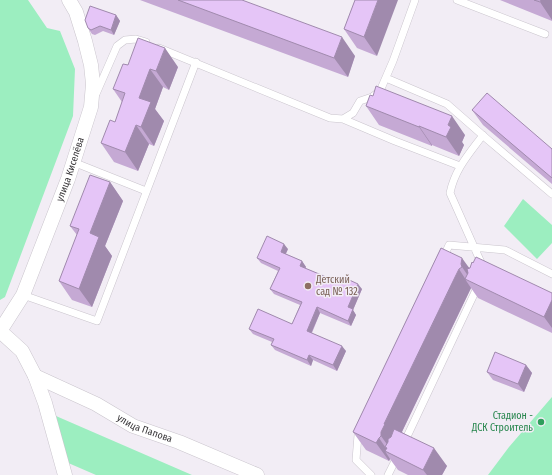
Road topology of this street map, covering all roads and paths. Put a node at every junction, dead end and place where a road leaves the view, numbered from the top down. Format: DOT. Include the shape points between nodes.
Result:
graph roads {
  1 [pos="70,0"];
  2 [pos="415,0"];
  3 [pos="457,0"];
  4 [pos="545,34"];
  5 [pos="196,62"];
  6 [pos="386,78"];
  7 [pos="91,107"];
  8 [pos="343,119"];
  9 [pos="483,135"];
  10 [pos="73,162"];
  11 [pos="460,166"];
  12 [pos="146,191"];
  13 [pos="552,194"];
  14 [pos="474,247"];
  15 [pos="439,266"];
  16 [pos="482,272"];
  17 [pos="552,274"];
  18 [pos="476,290"];
  19 [pos="23,295"];
  20 [pos="0,331"];
  21 [pos="35,376"];
  22 [pos="365,421"];
  23 [pos="65,475"];
  24 [pos="257,475"];
  25 [pos="371,475"];
  26 [pos="388,475"];
  1 -- 7 [label="street, улица Киселёва" via="76,12 91,66"];
  2 -- 6 [label="lane"];
  3 -- 4 [label="lane"];
  5 -- 7 [label="lane" via="136,39 125,40 117,46"];
  5 -- 8 [label="lane" via="330,118"];
  5 -- 12 [label="lane"];
  6 -- 8 [label="lane" via="380,91 360,101 353,113"];
  6 -- 9 [label="lane" via="447,104"];
  7 -- 10 [label="street, улица Киселёва"];
  8 -- 11 [label="lane"];
  9 -- 11 [label="lane"];
  9 -- 13 [label="lane"];
  10 -- 12 [label="lane"];
  10 -- 19 [label="street, улица Киселёва"];
  11 -- 14 [label="lane" via="450,193"];
  12 -- 19 [label="lane" via="96,321"];
  14 -- 15 [label="lane" via="450,245"];
  14 -- 16 [label="lane" via="483,266"];
  14 -- 17 [label="lane" via="505,250"];
  18 -- 26 [label="lane"];
  19 -- 20 [label="street, улица Киселёва"];
  20 -- 21 [label="street, улица Киселёва" via="22,351"];
  21 -- 23 [label="street, улица Киселёва"];
  21 -- 24 [label="street, улица Папова" via="96,404 133,426 179,442"];
  22 -- 25 [label="lane" via="358,435 356,460"];
}
